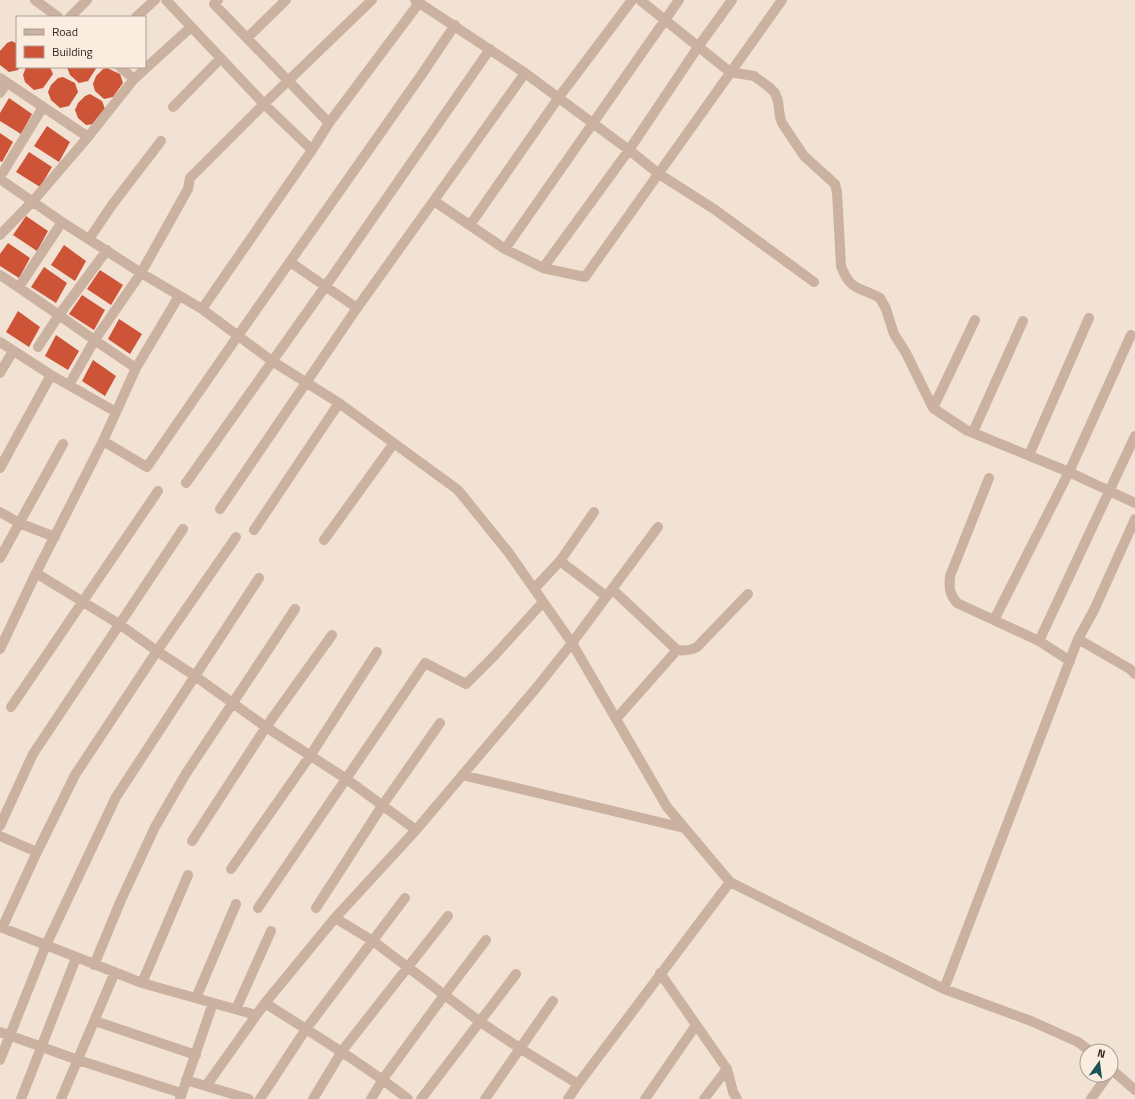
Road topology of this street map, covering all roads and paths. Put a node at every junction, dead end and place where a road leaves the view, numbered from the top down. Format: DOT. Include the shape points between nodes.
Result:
graph roads {
  1 [pos="35,0"];
  2 [pos="87,0"];
  3 [pos="155,0"];
  4 [pos="166,0"];
  5 [pos="286,0"];
  6 [pos="372,0"];
  7 [pos="632,0"];
  8 [pos="640,0"];
  9 [pos="679,0"];
  10 [pos="732,0"];
  11 [pos="782,0"];
  12 [pos="214,1"];
  13 [pos="417,2"];
  14 [pos="57,16"];
  15 [pos="71,16"];
  16 [pos="137,16"];
  17 [pos="665,19"];
  18 [pos="455,25"];
  19 [pos="191,27"];
  20 [pos="246,38"];
  21 [pos="698,47"];
  22 [pos="490,49"];
  23 [pos="221,58"];
  24 [pos="121,68"];
  25 [pos="730,72"];
  26 [pos="525,73"];
  27 [pos="134,79"];
  28 [pos="4,80"];
  29 [pos="288,81"];
  30 [pos="0,93"];
  31 [pos="559,97"];
  32 [pos="264,104"];
  33 [pos="43,107"];
  34 [pos="173,107"];
  35 [pos="329,123"];
  36 [pos="592,123"];
  37 [pos="88,137"];
  38 [pos="161,141"];
  39 [pos="312,150"];
  40 [pos="629,150"];
  41 [pos="659,174"];
  42 [pos="0,178"];
  43 [pos="32,201"];
  44 [pos="434,201"];
  45 [pos="62,222"];
  46 [pos="470,225"];
  47 [pos="0,235"];
  48 [pos="89,239"];
  49 [pos="505,249"];
  50 [pos="107,250"];
  51 [pos="290,262"];
  52 [pos="543,268"];
  53 [pos="141,273"];
  54 [pos="0,275"];
  55 [pos="814,282"];
  56 [pos="19,287"];
  57 [pos="325,287"];
  58 [pos="179,296"];
  59 [pos="357,308"];
  60 [pos="202,310"];
  61 [pos="59,315"];
  62 [pos="1089,318"];
  63 [pos="975,320"];
  64 [pos="1023,321"];
  65 [pos="1131,335"];
  66 [pos="237,337"];
  67 [pos="94,341"];
  68 [pos="0,342"];
  69 [pos="38,347"];
  70 [pos="13,351"];
  71 [pos="272,361"];
  72 [pos="136,368"];
  73 [pos="0,373"];
  74 [pos="51,375"];
  75 [pos="307,383"];
  76 [pos="69,385"];
  77 [pos="339,403"];
  78 [pos="933,408"];
  79 [pos="116,412"];
  80 [pos="973,432"];
  81 [pos="1135,436"];
  82 [pos="103,441"];
  83 [pos="394,443"];
  84 [pos="63,444"];
  85 [pos="1029,455"];
  86 [pos="0,468"];
  87 [pos="1069,472"];
  88 [pos="989,478"];
  89 [pos="186,483"];
  90 [pos="158,491"];
  91 [pos="1110,491"];
  92 [pos="1135,503"];
  93 [pos="220,509"];
  94 [pos="0,512"];
  95 [pos="594,512"];
  96 [pos="1135,519"];
  97 [pos="19,523"];
  98 [pos="658,527"];
  99 [pos="183,529"];
  100 [pos="254,530"];
  101 [pos="55,537"];
  102 [pos="236,537"];
  103 [pos="324,540"];
  104 [pos="0,558"];
  105 [pos="560,561"];
  106 [pos="36,573"];
  107 [pos="259,578"];
  108 [pos="534,589"];
  109 [pos="609,593"];
  110 [pos="748,594"];
  111 [pos="83,602"];
  112 [pos="543,602"];
  113 [pos="296,609"];
  114 [pos="994,620"];
  115 [pos="119,624"];
  116 [pos="332,636"];
  117 [pos="1078,639"];
  118 [pos="1039,641"];
  119 [pos="572,643"];
  120 [pos="0,649"];
  121 [pos="677,650"];
  122 [pos="157,651"];
  123 [pos="377,652"];
  124 [pos="1070,661"];
  125 [pos="1133,668"];
  126 [pos="195,676"];
  127 [pos="233,702"];
  128 [pos="10,707"];
  129 [pos="616,719"];
  130 [pos="440,723"];
  131 [pos="266,727"];
  132 [pos="310,756"];
  133 [pos="462,775"];
  134 [pos="345,778"];
  135 [pos="382,806"];
  136 [pos="0,826"];
  137 [pos="684,828"];
  138 [pos="416,830"];
  139 [pos="0,836"];
  140 [pos="192,841"];
  141 [pos="37,852"];
  142 [pos="231,869"];
  143 [pos="188,875"];
  144 [pos="730,882"];
  145 [pos="405,898"];
  146 [pos="236,904"];
  147 [pos="258,908"];
  148 [pos="316,908"];
  149 [pos="448,916"];
  150 [pos="335,918"];
  151 [pos="1,928"];
  152 [pos="271,931"];
  153 [pos="486,940"];
  154 [pos="373,941"];
  155 [pos="46,946"];
  156 [pos="76,958"];
  157 [pos="94,965"];
  158 [pos="408,967"];
  159 [pos="115,972"];
  160 [pos="660,973"];
  161 [pos="516,974"];
  162 [pos="142,983"];
  163 [pos="944,989"];
  164 [pos="444,994"];
  165 [pos="196,998"];
  166 [pos="553,1001"];
  167 [pos="213,1003"];
  168 [pos="264,1003"];
  169 [pos="236,1009"];
  170 [pos="256,1015"];
  171 [pos="95,1021"];
  172 [pos="480,1021"];
  173 [pos="696,1025"];
  174 [pos="306,1029"];
  175 [pos="0,1032"];
  176 [pos="10,1036"];
  177 [pos="1079,1043"];
  178 [pos="41,1047"];
  179 [pos="521,1049"];
  180 [pos="342,1051"];
  181 [pos="196,1055"];
  182 [pos="0,1060"];
  183 [pos="78,1060"];
  184 [pos="727,1069"];
  185 [pos="1119,1077"];
  186 [pos="383,1079"];
  187 [pos="186,1080"];
  188 [pos="1102,1083"];
  189 [pos="578,1084"];
  190 [pos="206,1086"];
  191 [pos="1135,1090"];
  192 [pos="180,1096"];
  193 [pos="21,1099"];
  194 [pos="61,1099"];
  195 [pos="249,1099"];
  196 [pos="260,1099"];
  197 [pos="313,1099"];
  198 [pos="371,1099"];
  199 [pos="408,1099"];
  200 [pos="421,1099"];
  201 [pos="485,1099"];
  202 [pos="568,1099"];
  203 [pos="645,1099"];
  204 [pos="704,1099"];
  205 [pos="737,1099"];
  206 [pos="1091,1099"];
  1 -- 14 [label="street"];
  2 -- 15 [label="street"];
  3 -- 16 [label="street"];
  4 -- 19 [label="street"];
  5 -- 20 [label="street"];
  6 -- 29 [label="street"];
  7 -- 31 [label="street"];
  8 -- 17 [label="street"];
  9 -- 17 [label="street"];
  10 -- 21 [label="street"];
  11 -- 25 [label="street"];
  12 -- 20 [label="street"];
  13 -- 18 [label="street"];
  13 -- 35 [label="street"];
  17 -- 21 [label="street"];
  17 -- 36 [label="street"];
  18 -- 22 [label="street"];
  18 -- 51 [label="street"];
  19 -- 23 [label="street"];
  19 -- 27 [label="street"];
  20 -- 29 [label="street"];
  21 -- 25 [label="street"];
  21 -- 40 [label="street"];
  22 -- 26 [label="street"];
  22 -- 57 [label="street"];
  23 -- 32 [label="street"];
  23 -- 34 [label="street"];
  24 -- 27 [label="street"];
  25 -- 41 [label="street"];
  25 -- 78 [label="street" via="754,76 775,93 782,123 804,156 834,184 837,192 841,266 845,278 853,286 880,298 894,334 906,352"];
  26 -- 31 [label="street"];
  26 -- 44 [label="street"];
  27 -- 37 [label="street"];
  28 -- 30 [label="street"];
  28 -- 33 [label="street"];
  29 -- 32 [label="street"];
  29 -- 35 [label="street"];
  31 -- 36 [label="street"];
  31 -- 46 [label="street"];
  32 -- 39 [label="street"];
  32 -- 53 [label="street" via="190,178 188,189"];
  33 -- 37 [label="street"];
  33 -- 42 [label="street"];
  35 -- 39 [label="street"];
  36 -- 40 [label="street"];
  36 -- 49 [label="street"];
  37 -- 43 [label="street"];
  38 -- 48 [label="street"];
  39 -- 60 [label="street"];
  40 -- 41 [label="street"];
  40 -- 52 [label="street"];
  41 -- 52 [label="street" via="585,277"];
  41 -- 55 [label="street" via="714,209"];
  42 -- 43 [label="street"];
  43 -- 45 [label="street"];
  43 -- 47 [label="street"];
  44 -- 46 [label="street"];
  44 -- 59 [label="street"];
  45 -- 48 [label="street"];
  45 -- 56 [label="street"];
  46 -- 49 [label="street"];
  48 -- 50 [label="street"];
  49 -- 52 [label="street"];
  50 -- 53 [label="street"];
  50 -- 61 [label="street"];
  51 -- 57 [label="street"];
  51 -- 66 [label="street"];
  53 -- 58 [label="street"];
  53 -- 67 [label="street"];
  54 -- 56 [label="street"];
  56 -- 61 [label="street"];
  57 -- 59 [label="street"];
  57 -- 71 [label="street"];
  58 -- 60 [label="street"];
  58 -- 72 [label="street"];
  59 -- 75 [label="street"];
  60 -- 66 [label="street"];
  61 -- 67 [label="street"];
  61 -- 69 [label="street"];
  62 -- 85 [label="street"];
  63 -- 78 [label="street"];
  64 -- 80 [label="street"];
  65 -- 87 [label="street"];
  66 -- 71 [label="street"];
  66 -- 82 [label="street" via="147,467"];
  67 -- 72 [label="street"];
  67 -- 76 [label="street"];
  68 -- 70 [label="street"];
  70 -- 73 [label="street"];
  70 -- 74 [label="street"];
  71 -- 75 [label="street"];
  71 -- 89 [label="street"];
  72 -- 79 [label="street"];
  74 -- 76 [label="street"];
  74 -- 86 [label="street"];
  75 -- 77 [label="street"];
  75 -- 93 [label="street"];
  76 -- 79 [label="street"];
  77 -- 83 [label="street"];
  77 -- 100 [label="street"];
  78 -- 80 [label="street"];
  79 -- 82 [label="street"];
  80 -- 85 [label="street"];
  81 -- 91 [label="street"];
  82 -- 101 [label="street"];
  83 -- 103 [label="street"];
  83 -- 108 [label="street" via="458,490 509,553"];
  84 -- 97 [label="street"];
  85 -- 87 [label="street"];
  87 -- 91 [label="street"];
  87 -- 114 [label="street"];
  88 -- 114 [label="street" via="950,576 949,587 957,603"];
  90 -- 111 [label="street"];
  91 -- 92 [label="street"];
  91 -- 118 [label="street"];
  94 -- 97 [label="street"];
  95 -- 105 [label="street"];
  96 -- 117 [label="street" via="1094,610"];
  97 -- 101 [label="street"];
  97 -- 104 [label="street"];
  98 -- 109 [label="street"];
  99 -- 115 [label="street"];
  101 -- 106 [label="street"];
  102 -- 122 [label="street"];
  105 -- 108 [label="street"];
  105 -- 109 [label="street"];
  106 -- 111 [label="street"];
  106 -- 120 [label="street"];
  107 -- 126 [label="street"];
  108 -- 112 [label="street"];
  109 -- 119 [label="street"];
  109 -- 121 [label="street"];
  110 -- 121 [label="street" via="697,647 684,651"];
  111 -- 115 [label="street"];
  111 -- 128 [label="street"];
  112 -- 119 [label="street"];
  112 -- 134 [label="street" via="466,684 425,662"];
  113 -- 127 [label="street"];
  114 -- 118 [label="street"];
  115 -- 122 [label="street"];
  115 -- 136 [label="street" via="33,754"];
  116 -- 131 [label="street"];
  117 -- 124 [label="street"];
  117 -- 125 [label="street"];
  118 -- 124 [label="street"];
  119 -- 129 [label="street"];
  119 -- 133 [label="street"];
  121 -- 129 [label="street"];
  122 -- 126 [label="street"];
  122 -- 141 [label="street" via="75,775"];
  123 -- 132 [label="street"];
  124 -- 163 [label="street"];
  126 -- 127 [label="street"];
  126 -- 155 [label="street" via="116,797"];
  127 -- 131 [label="street"];
  127 -- 157 [label="street" via="185,775 155,827"];
  129 -- 137 [label="street" via="667,808"];
  130 -- 135 [label="street"];
  131 -- 132 [label="street"];
  131 -- 140 [label="street"];
  132 -- 134 [label="street"];
  132 -- 142 [label="street"];
  133 -- 137 [label="street"];
  133 -- 138 [label="street"];
  134 -- 135 [label="street"];
  134 -- 147 [label="street"];
  135 -- 138 [label="street"];
  135 -- 148 [label="street"];
  137 -- 144 [label="street"];
  138 -- 150 [label="street"];
  139 -- 141 [label="street"];
  141 -- 151 [label="street"];
  143 -- 162 [label="street"];
  144 -- 160 [label="street"];
  144 -- 163 [label="street"];
  145 -- 154 [label="street"];
  146 -- 165 [label="street"];
  149 -- 158 [label="street"];
  150 -- 154 [label="street"];
  150 -- 168 [label="street"];
  151 -- 155 [label="street"];
  152 -- 169 [label="street"];
  153 -- 164 [label="street"];
  154 -- 158 [label="street"];
  154 -- 174 [label="street"];
  155 -- 156 [label="street"];
  155 -- 176 [label="street"];
  156 -- 157 [label="street"];
  156 -- 178 [label="street"];
  157 -- 159 [label="street"];
  158 -- 164 [label="street"];
  158 -- 180 [label="street"];
  159 -- 162 [label="street"];
  159 -- 171 [label="street"];
  160 -- 173 [label="street"];
  160 -- 189 [label="street"];
  161 -- 172 [label="street"];
  162 -- 165 [label="street"];
  163 -- 177 [label="street" via="1031,1021"];
  164 -- 172 [label="street"];
  164 -- 186 [label="street"];
  165 -- 167 [label="street"];
  166 -- 179 [label="street"];
  167 -- 169 [label="street"];
  167 -- 181 [label="street"];
  168 -- 170 [label="street"];
  168 -- 174 [label="street"];
  169 -- 170 [label="street"];
  170 -- 190 [label="street"];
  171 -- 181 [label="street"];
  171 -- 183 [label="street"];
  172 -- 179 [label="street"];
  172 -- 200 [label="street"];
  173 -- 184 [label="street"];
  173 -- 203 [label="street"];
  174 -- 180 [label="street"];
  174 -- 196 [label="street"];
  175 -- 176 [label="street"];
  176 -- 178 [label="street"];
  176 -- 182 [label="street"];
  178 -- 183 [label="street"];
  178 -- 193 [label="street"];
  179 -- 189 [label="street"];
  179 -- 201 [label="street"];
  180 -- 186 [label="street"];
  180 -- 197 [label="street"];
  181 -- 187 [label="street"];
  183 -- 192 [label="street"];
  183 -- 194 [label="street"];
  184 -- 204 [label="street"];
  184 -- 205 [label="street" via="732,1092"];
  185 -- 191 [label="street"];
  186 -- 198 [label="street"];
  186 -- 199 [label="street"];
  187 -- 190 [label="street"];
  187 -- 192 [label="street"];
  188 -- 206 [label="street"];
  189 -- 202 [label="street"];
  190 -- 195 [label="street"];
}
